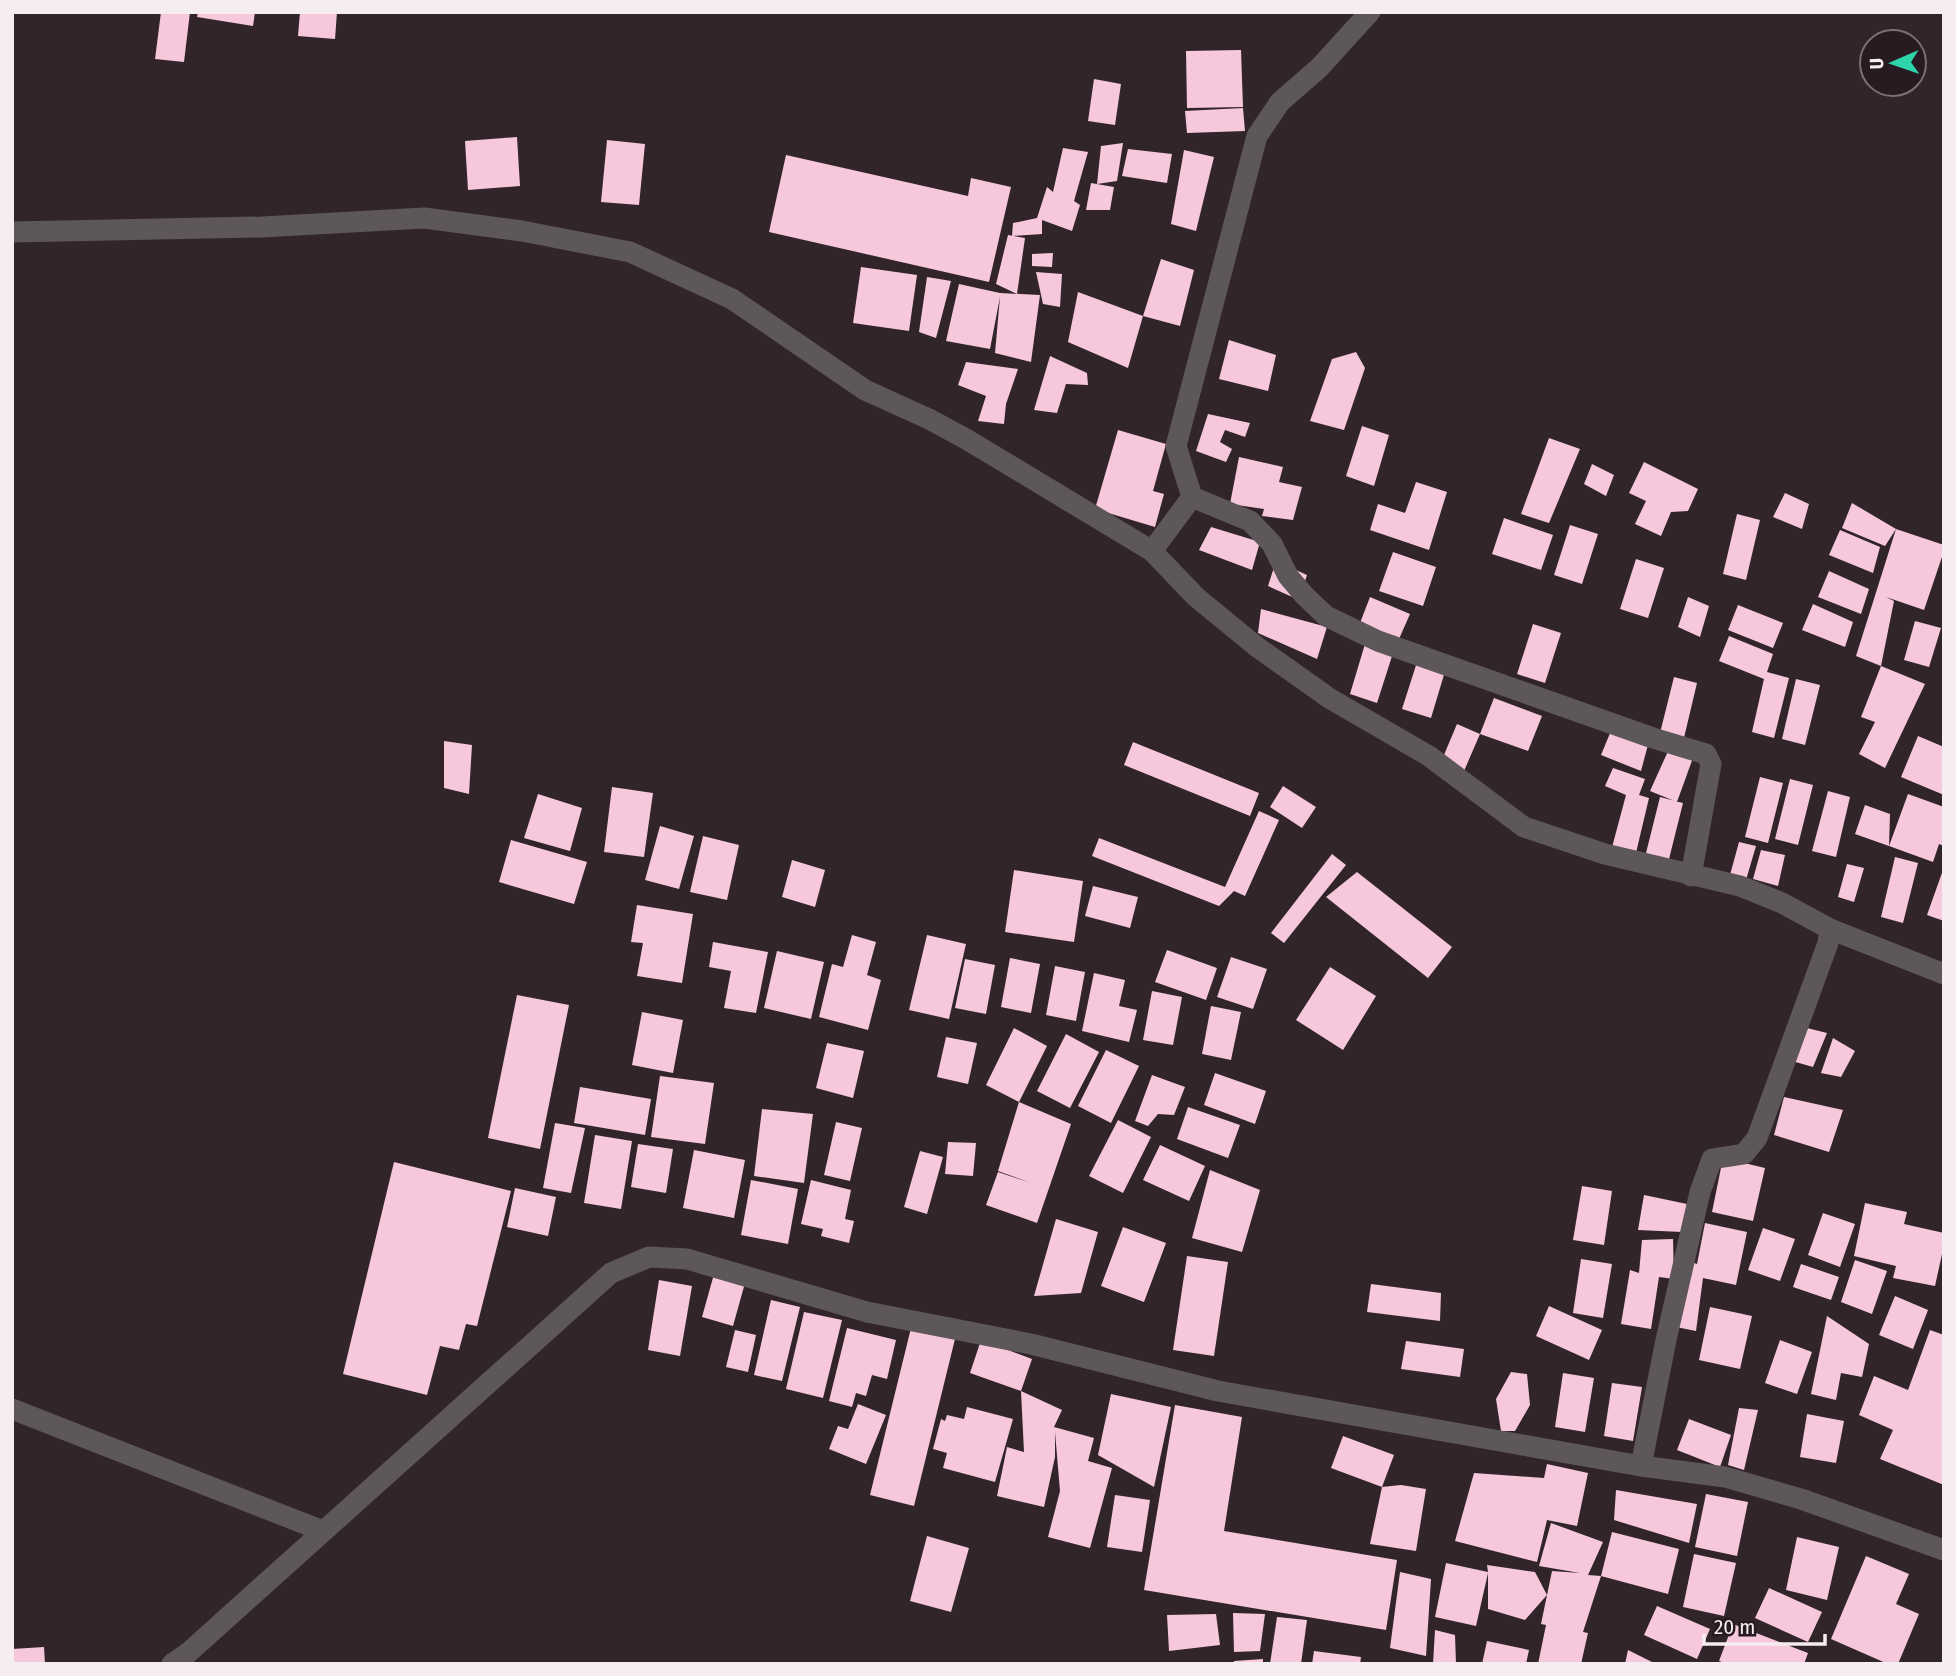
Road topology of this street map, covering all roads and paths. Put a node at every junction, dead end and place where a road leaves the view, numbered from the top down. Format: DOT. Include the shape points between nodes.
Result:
graph roads {
  1 [pos="1370,12"];
  2 [pos="12,232"];
  3 [pos="1192,497"];
  4 [pos="1152,551"];
  5 [pos="1691,876"];
  6 [pos="1830,929"];
  7 [pos="1944,974"];
  8 [pos="12,1409"];
  9 [pos="1641,1466"];
  10 [pos="323,1531"];
  11 [pos="1944,1550"];
  12 [pos="172,1664"];
  1 -- 3 [label="street" via="1319,68 1280,102 1257,136 1176,446"];
  2 -- 4 [label="street" via="424,218 630,252 732,299 865,390 966,439"];
  3 -- 4 [label="street"];
  3 -- 5 [label="street" via="1250,521 1272,544 1288,576 1326,616 1378,641 1706,754 1711,764"];
  4 -- 5 [label="street" via="1196,597 1257,647 1329,698 1429,756 1524,827"];
  5 -- 6 [label="street" via="1740,886"];
  6 -- 7 [label="street"];
  6 -- 9 [label="street" via="1757,1138 1744,1154 1712,1159 1700,1192"];
  8 -- 10 [label="street"];
  9 -- 10 [label="street" via="1218,1391 1031,1344 867,1312 687,1259 649,1257 611,1273"];
  9 -- 11 [label="street" via="1725,1477"];
  10 -- 12 [label="street"];
}
